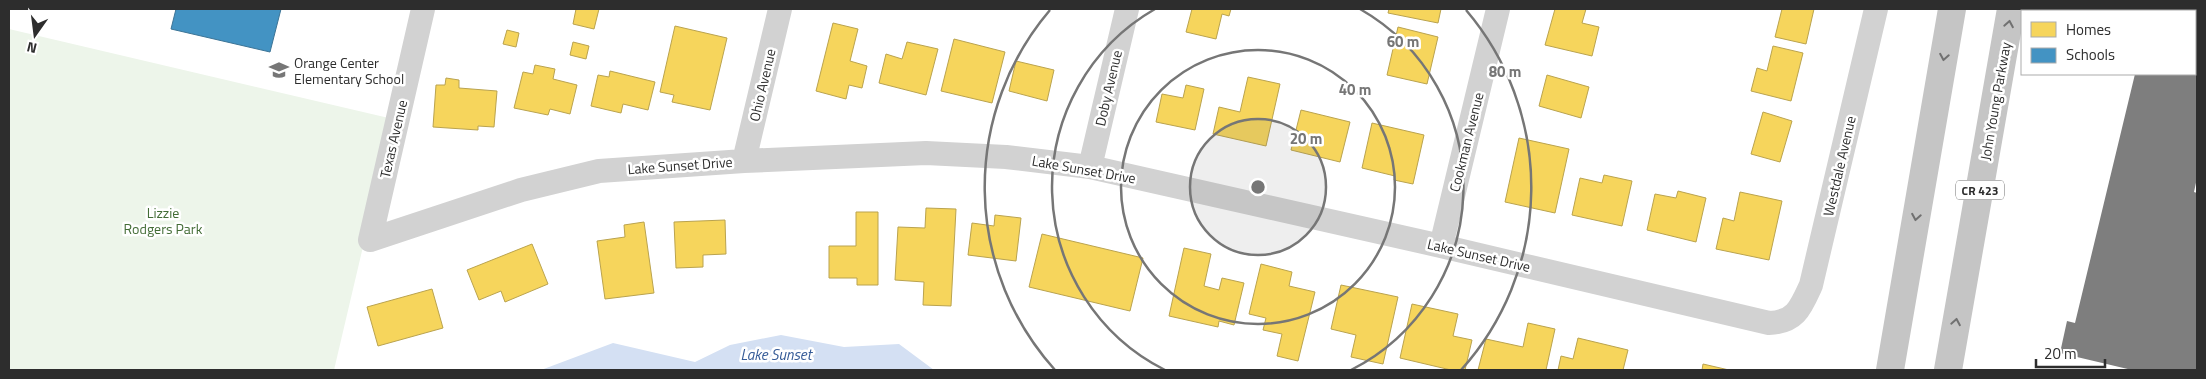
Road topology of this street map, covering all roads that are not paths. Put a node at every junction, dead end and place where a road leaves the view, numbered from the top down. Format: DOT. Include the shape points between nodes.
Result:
graph roads {
  1 [pos="422,9"];
  2 [pos="780,9"];
  3 [pos="1127,9"];
  4 [pos="1498,9"];
  5 [pos="1876,9"];
  6 [pos="1952,9"];
  7 [pos="2011,9"];
  8 [pos="744,161"];
  9 [pos="1090,167"];
  10 [pos="370,240"];
  11 [pos="1441,246"];
  12 [pos="1791,318"];
  13 [pos="1890,370"];
  14 [pos="1948,370"];
  1 -- 10 [label="street, Texas Avenue"];
  2 -- 8 [label="street, Ohio Avenue"];
  3 -- 9 [label="street, Doby Avenue"];
  4 -- 11 [label="street, Cookman Avenue"];
  5 -- 12 [label="street, Westdale Avenue" via="1811,285"];
  6 -- 13 [label="main road, one-way"];
  14 -- 7 [label="main road, John Young Parkway / CR 423, one-way"];
  8 -- 9 [label="street, Lake Sunset Drive" via="926,153 1006,157"];
  8 -- 10 [label="street, Lake Sunset Drive" via="599,172 521,190"];
  9 -- 11 [label="street, Lake Sunset Drive"];
  11 -- 12 [label="street, Lake Sunset Drive" via="1768,323"];
}
